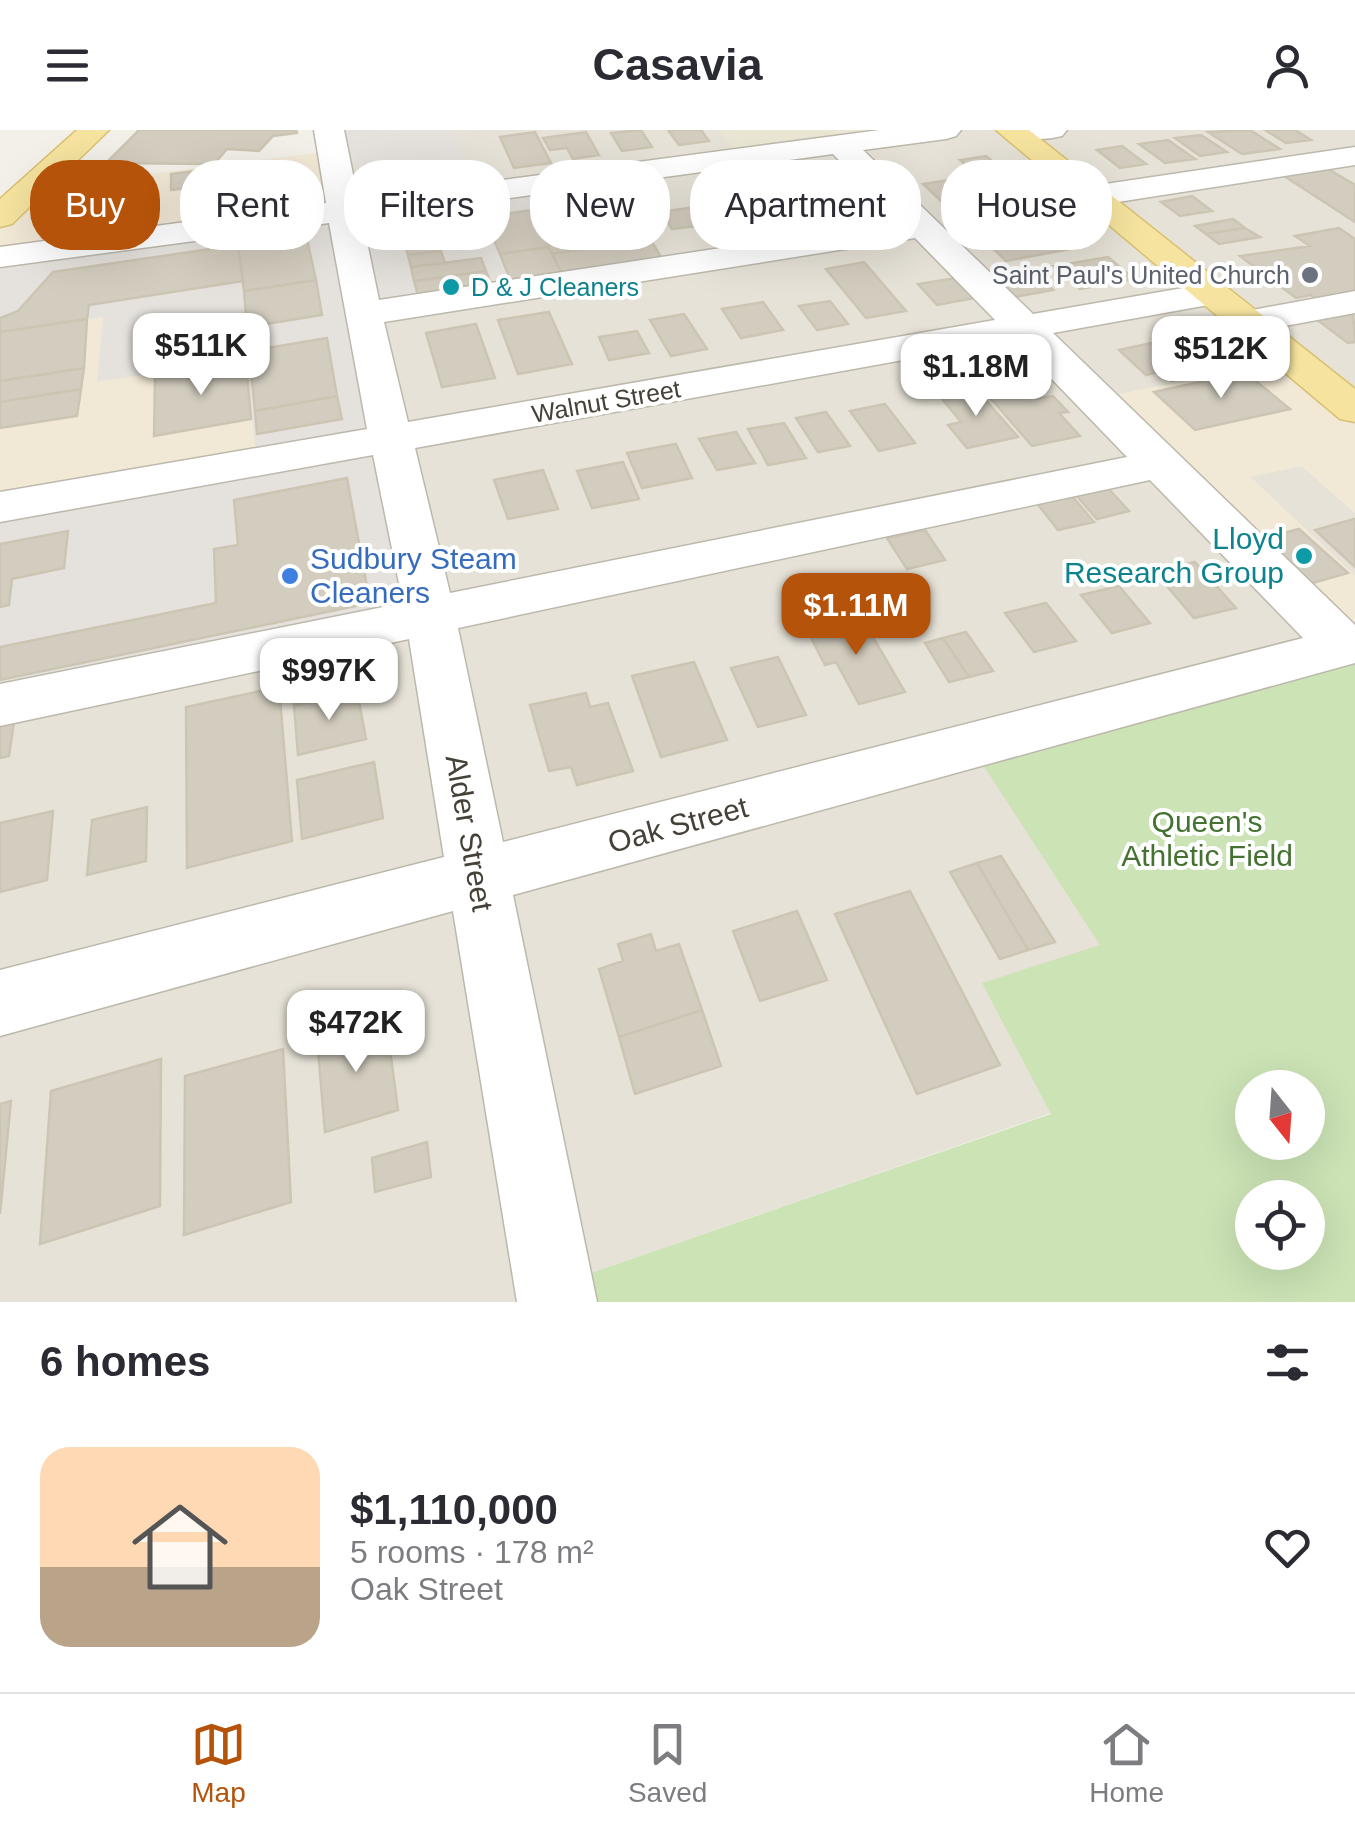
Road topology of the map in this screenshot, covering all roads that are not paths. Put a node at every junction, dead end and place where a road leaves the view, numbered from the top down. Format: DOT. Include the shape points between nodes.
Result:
graph roads {
  1 [pos="94,130"];
  2 [pos="718,130"];
  3 [pos="946,130"];
  4 [pos="1011,130"];
  5 [pos="1024,130"];
  6 [pos="1052,130"];
  7 [pos="334,131"];
  8 [pos="841,145"];
  9 [pos="1355,156"];
  10 [pos="740,158"];
  11 [pos="1048,160"];
  12 [pos="1112,193"];
  13 [pos="342,211"];
  14 [pos="1112,212"];
  15 [pos="0,217"];
  16 [pos="923,227"];
  17 [pos="0,257"];
  18 [pos="1212,294"];
  19 [pos="1355,302"];
  20 [pos="363,314"];
  21 [pos="1248,322"];
  22 [pos="1024,328"];
  23 [pos="1355,410"];
  24 [pos="390,439"];
  25 [pos="1160,464"];
  26 [pos="0,507"];
  27 [pos="430,614"];
  28 [pos="1349,646"];
  29 [pos="0,705"];
  30 [pos="477,879"];
  31 [pos="0,1003"];
  32 [pos="546,1299"];
  1 -- 15 [label="main road"];
  2 -- 10 [label="street"];
  3 -- 8 [label="street"];
  4 -- 11 [label="main road"];
  5 -- 6 [label="street"];
  7 -- 13 [label="street, Alder Street"];
  8 -- 10 [label="street"];
  8 -- 16 [label="street"];
  9 -- 12 [label="street"];
  10 -- 13 [label="street"];
  13 -- 17 [label="street"];
  13 -- 20 [label="street, Alder Street"];
  14 -- 18 [label="main road"];
  16 -- 20 [label="street"];
  16 -- 22 [label="street"];
  18 -- 21 [label="main road"];
  18 -- 22 [label="street, Walnut Street"];
  19 -- 21 [label="street"];
  20 -- 24 [label="street, Alder Street"];
  21 -- 23 [label="main road"];
  22 -- 24 [label="street, Walnut Street"];
  22 -- 25 [label="street"];
  24 -- 26 [label="street, Walnut Street"];
  24 -- 27 [label="street, Alder Street"];
  25 -- 27 [label="street"];
  25 -- 28 [label="street"];
  27 -- 29 [label="street"];
  27 -- 30 [label="street, Alder Street"];
  28 -- 30 [label="street, Oak Street"];
  30 -- 31 [label="street, Oak Street"];
  30 -- 32 [label="street, Alder Street"];
}
